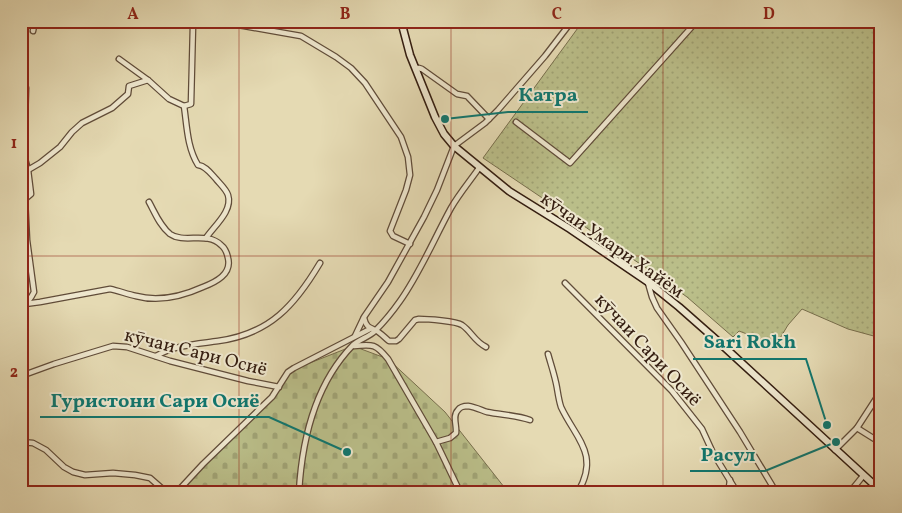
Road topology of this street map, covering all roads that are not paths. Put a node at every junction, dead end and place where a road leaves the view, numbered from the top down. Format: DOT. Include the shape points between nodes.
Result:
graph roads {
  1 [pos="35,21"];
  2 [pos="168,21"];
  3 [pos="400,21"];
  4 [pos="572,21"];
  5 [pos="697,21"];
  6 [pos="192,25"];
  7 [pos="33,31"];
  8 [pos="119,59"];
  9 [pos="416,68"];
  10 [pos="148,80"];
  11 [pos="26,88"];
  12 [pos="184,106"];
  13 [pos="489,119"];
  14 [pos="516,122"];
  15 [pos="454,146"];
  16 [pos="479,168"];
  17 [pos="28,170"];
  18 [pos="149,202"];
  19 [pos="206,238"];
  20 [pos="410,244"];
  21 [pos="320,263"];
  22 [pos="648,282"];
  23 [pos="565,283"];
  24 [pos="23,304"];
  25 [pos="364,317"];
  26 [pos="373,330"];
  27 [pos="355,336"];
  28 [pos="353,346"];
  29 [pos="486,346"];
  30 [pos="548,354"];
  31 [pos="156,356"];
  32 [pos="21,376"];
  33 [pos="279,387"];
  34 [pos="881,391"];
  35 [pos="530,420"];
  36 [pos="857,428"];
  37 [pos="21,442"];
  38 [pos="436,442"];
  39 [pos="881,443"];
  40 [pos="835,450"];
  41 [pos="864,476"];
  42 [pos="730,480"];
  43 [pos="881,491"];
  44 [pos="166,492"];
  45 [pos="177,492"];
  46 [pos="299,492"];
  47 [pos="460,492"];
  48 [pos="578,492"];
  49 [pos="731,492"];
  50 [pos="737,492"];
  51 [pos="776,492"];
  52 [pos="850,492"];
  1 -- 7 [label="street"];
  2 -- 6 [label="street"];
  3 -- 9 [label="main road, кӯчаи Умари Хайём"];
  4 -- 13 [label="street"];
  5 -- 14 [label="street" via="570,163"];
  6 -- 12 [label="street" via="191,104"];
  6 -- 20 [label="street" via="224,23 301,36 351,68 401,137 408,157 410,175 390,231 393,236"];
  8 -- 10 [label="street"];
  9 -- 13 [label="street" via="457,94 467,96"];
  9 -- 15 [label="main road, кӯчаи Умари Хайём" via="435,117"];
  10 -- 12 [label="street" via="169,99"];
  10 -- 17 [label="street" via="129,86 128,94 116,104 82,123 60,147"];
  11 -- 17 [label="street" via="24,155"];
  12 -- 19 [label="street" via="194,158 219,182 228,196 226,213"];
  13 -- 15 [label="street"];
  15 -- 16 [label="main road, кӯчаи Умари Хайём"];
  15 -- 20 [label="street"];
  16 -- 22 [label="main road, кӯчаи Умари Хайём" via="509,192"];
  16 -- 26 [label="street, кӯчаи Сари Осиё" via="452,207 399,302"];
  17 -- 24 [label="street" via="31,194 25,199 25,208 34,292"];
  18 -- 19 [label="street" via="162,226 172,235"];
  19 -- 24 [label="street" via="221,244 229,263 222,276 201,288 173,297 151,298 110,289"];
  20 -- 25 [label="street"];
  21 -- 31 [label="street" via="288,308 248,335 179,346"];
  22 -- 40 [label="main road, кӯчаи Умари Хайём" via="721,344"];
  22 -- 51 [label="street" via="657,308"];
  23 -- 42 [label="street, кӯчаи Сари Осиё" via="672,391 702,429"];
  25 -- 26 [label="street"];
  25 -- 27 [label="street"];
  26 -- 27 [label="street, кӯчаи Сари Осиё"];
  26 -- 28 [label="street"];
  26 -- 29 [label="street" via="393,341 419,319 456,322"];
  27 -- 33 [label="street, кӯчаи Сари Осиё" via="288,372"];
  28 -- 38 [label="street" via="368,345 380,349"];
  28 -- 46 [label="street" via="328,378 312,415"];
  30 -- 48 [label="street" via="561,407 585,448 587,470"];
  31 -- 32 [label="street, кӯчаи Сари Осиё" via="113,346"];
  31 -- 33 [label="street, кӯчаи Сари Осиё"];
  33 -- 45 [label="street, кӯчаи Сари Осиё"];
  34 -- 36 [label="street"];
  35 -- 38 [label="street" via="467,406 456,411 456,433"];
  36 -- 39 [label="street"];
  36 -- 40 [label="street"];
  37 -- 44 [label="street" via="33,443 46,450 73,472 150,478"];
  38 -- 47 [label="street"];
  40 -- 41 [label="main road, кӯчаи Умари Хайём"];
  41 -- 43 [label="main road, кӯчаи Умари Хайём"];
  41 -- 52 [label="street"];
  42 -- 49 [label="street"];
  42 -- 50 [label="street, кӯчаи Сари Осиё"];
}
